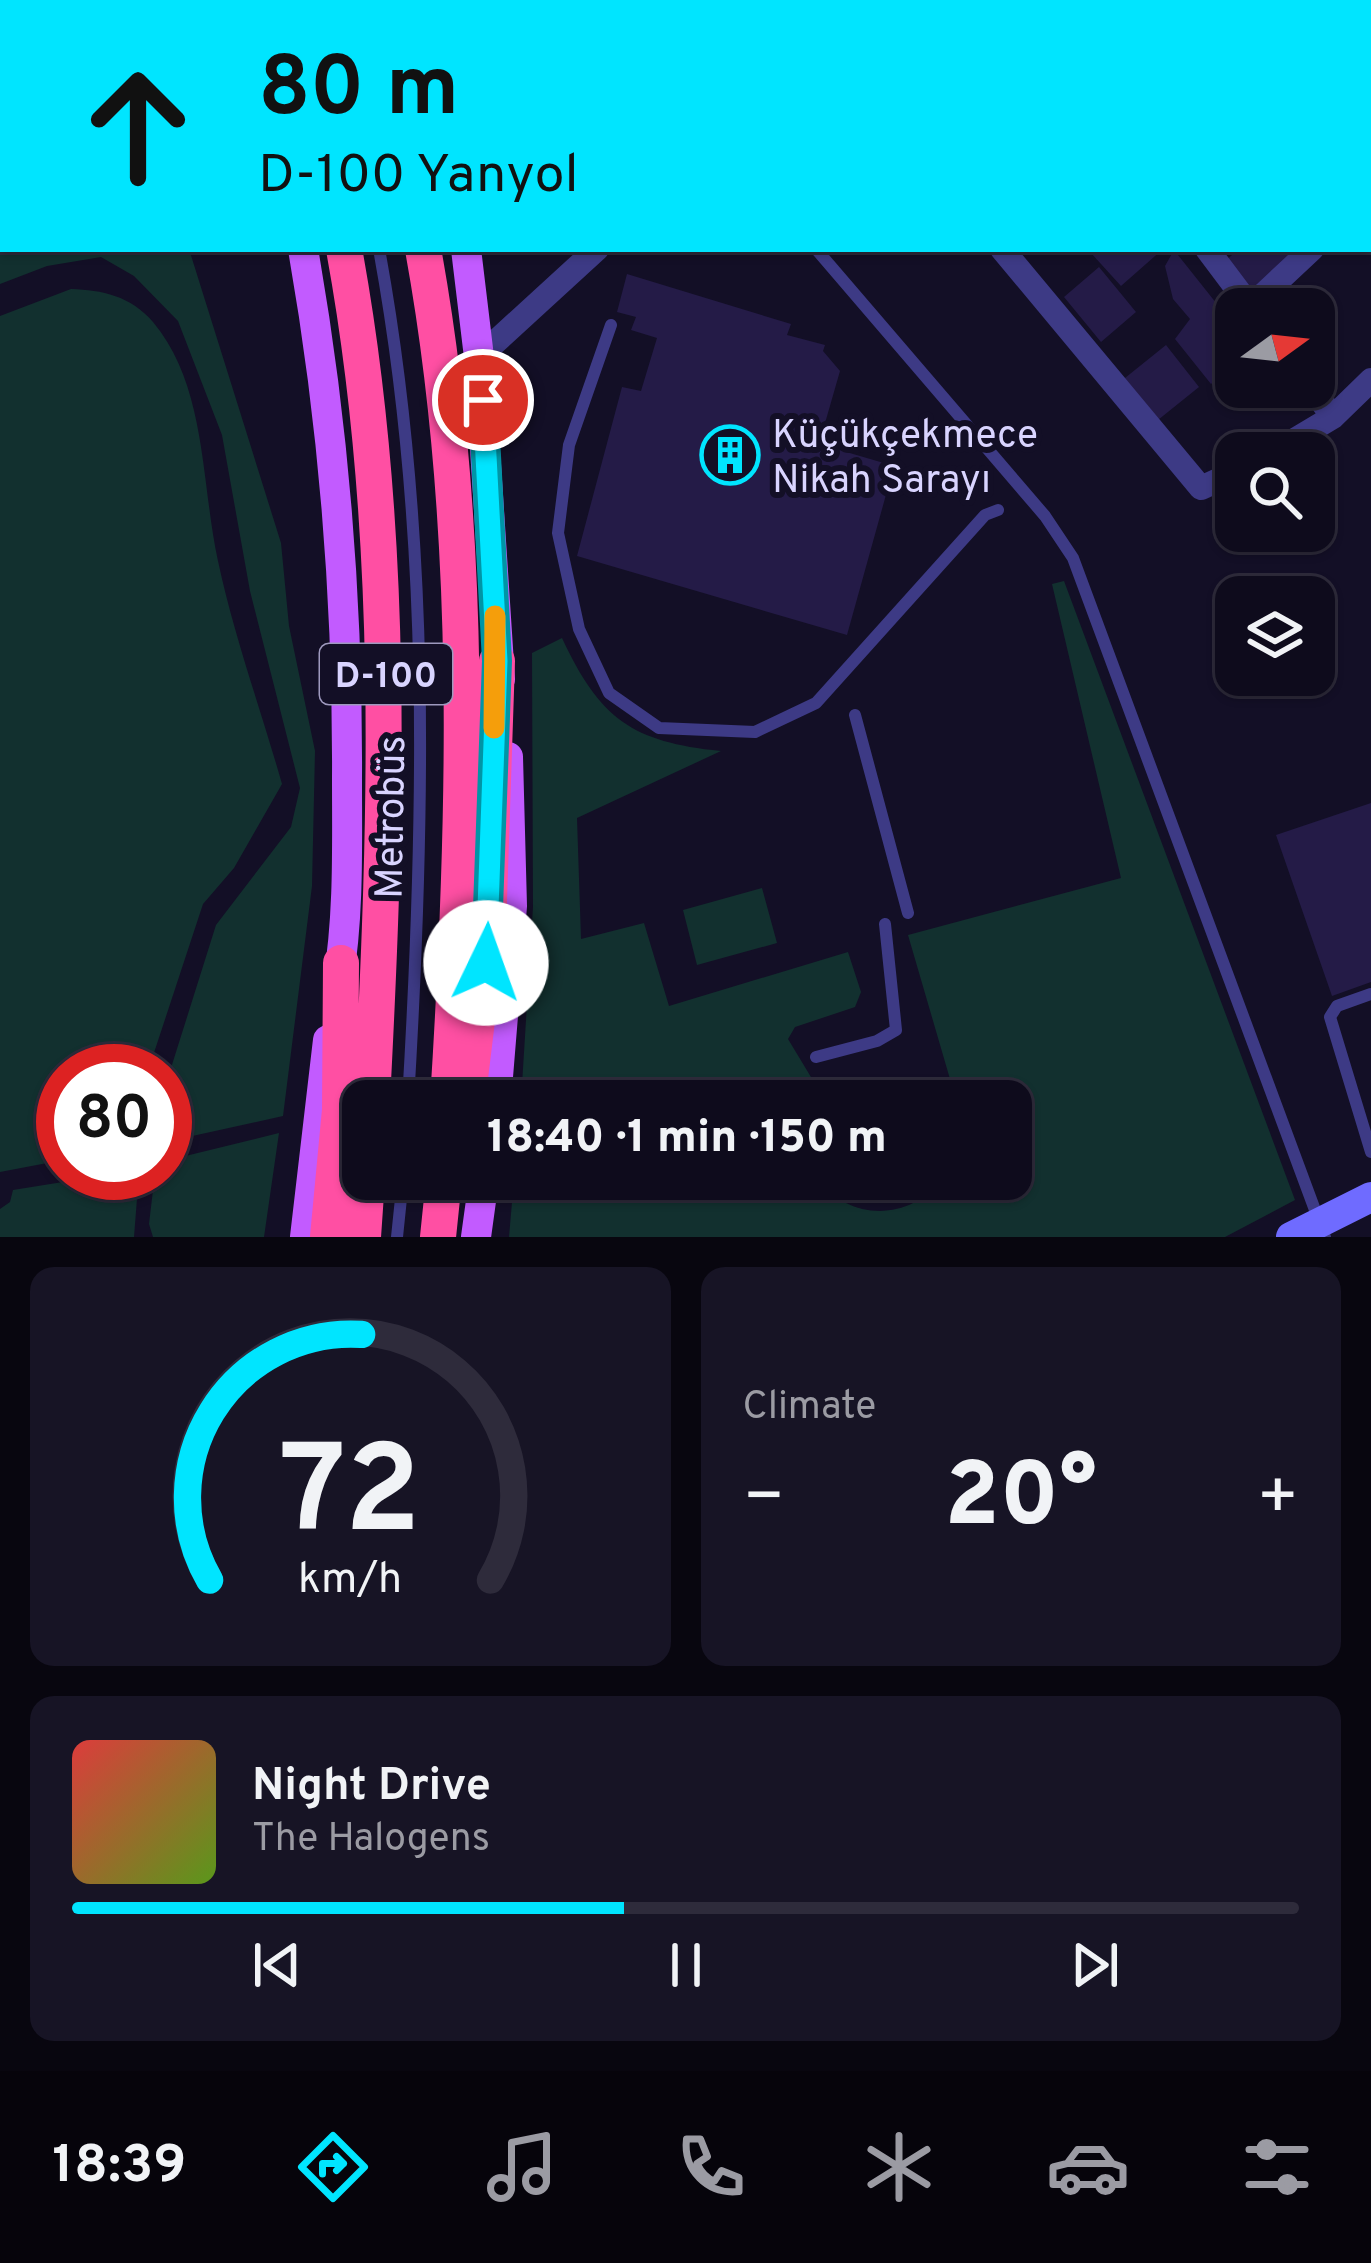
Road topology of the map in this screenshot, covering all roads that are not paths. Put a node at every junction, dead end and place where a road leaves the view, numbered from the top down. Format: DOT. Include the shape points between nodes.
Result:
graph roads {
  1 [pos="303,252"];
  2 [pos="344,252"];
  3 [pos="380,252"];
  4 [pos="423,252"];
  5 [pos="466,252"];
  6 [pos="594,252"];
  7 [pos="819,252"];
  8 [pos="1005,252"];
  9 [pos="1209,252"];
  10 [pos="1309,252"];
  11 [pos="1236,288"];
  12 [pos="1272,288"];
  13 [pos="611,325"];
  14 [pos="479,357"];
  15 [pos="1369,388"];
  16 [pos="1327,408"];
  17 [pos="1333,416"];
  18 [pos="1307,432"];
  19 [pos="1215,482"];
  20 [pos="998,510"];
  21 [pos="497,661"];
  22 [pos="855,715"];
  23 [pos="908,913"];
  24 [pos="885,924"];
  25 [pos="341,963"];
  26 [pos="1371,994"];
  27 [pos="816,1058"];
  28 [pos="373,1080"];
  29 [pos="409,1080"];
  30 [pos="449,1080"];
  31 [pos="469,1080"];
  32 [pos="498,1080"];
  33 [pos="1371,1152"];
  34 [pos="1371,1197"];
  35 [pos="366,1200"];
  36 [pos="401,1200"];
  37 [pos="442,1200"];
  38 [pos="482,1200"];
  39 [pos="1322,1229"];
  40 [pos="305,1237"];
  41 [pos="328,1237"];
  42 [pos="363,1237"];
  43 [pos="397,1237"];
  44 [pos="437,1237"];
  45 [pos="480,1237"];
  46 [pos="1291,1237"];
  1 -- 25 [label="main road" via="340,524 347,756"];
  2 -- 28 [label="highway, D-100" via="375,460 386,639"];
  3 -- 29 [label="lane, Metrobüs" via="404,382 418,580"];
  4 -- 30 [label="highway, D-100" via="459,565"];
  5 -- 14 [label="main road"];
  6 -- 14 [label="street"];
  7 -- 39 [label="lane" via="1073,558"];
  8 -- 19 [label="street" via="1201,488"];
  9 -- 11 [label="street"];
  10 -- 12 [label="street"];
  13 -- 20 [label="lane" via="569,445 558,533 579,629 609,693 659,728 755,732 816,703 985,515"];
  14 -- 21 [label="main road"];
  15 -- 17 [label="street"];
  16 -- 17 [label="street"];
  17 -- 18 [label="street"];
  21 -- 31 [label="highway" via="488,930"];
  21 -- 32 [label="main road" via="512,906"];
  22 -- 23 [label="lane"];
  24 -- 27 [label="lane" via="896,1030"];
  25 -- 40 [label="main road"];
  25 -- 41 [label="highway"];
  26 -- 33 [label="lane" via="1337,1006 1330,1017"];
  34 -- 39 [label="main road"];
  35 -- 42 [label="highway"];
  36 -- 43 [label="lane"];
  37 -- 44 [label="highway"];
  38 -- 45 [label="main road"];
  39 -- 46 [label="main road"];
}
